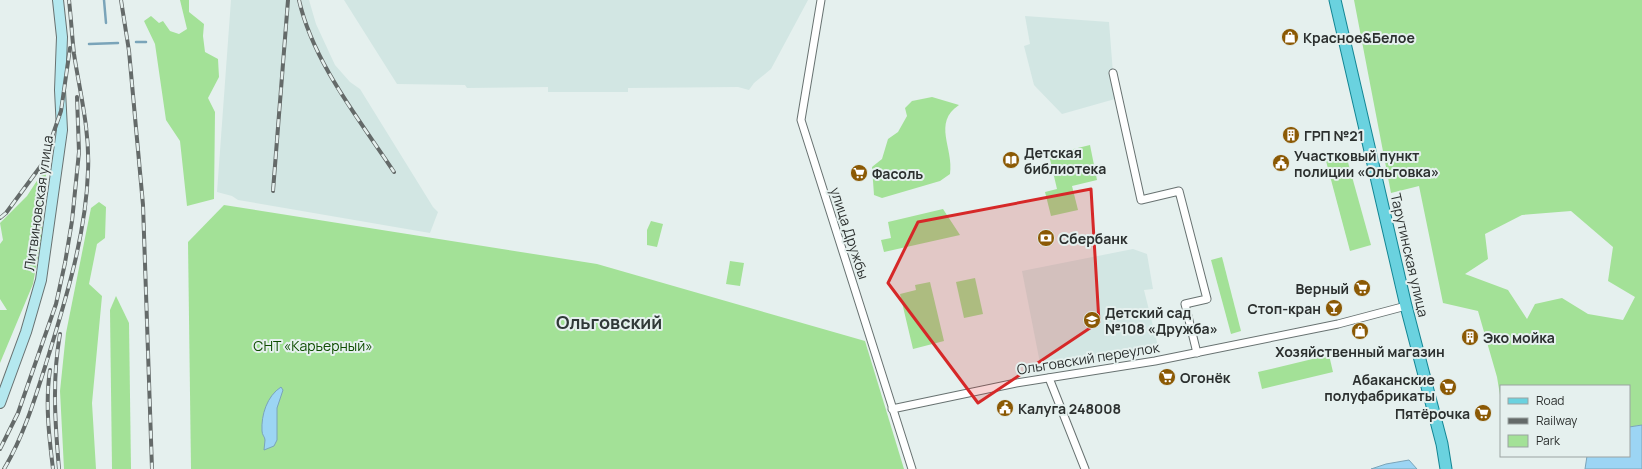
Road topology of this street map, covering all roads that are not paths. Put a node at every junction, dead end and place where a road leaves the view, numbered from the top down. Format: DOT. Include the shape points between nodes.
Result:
graph roads {
  1 [pos="58,0"];
  2 [pos="821,0"];
  3 [pos="1335,0"];
  4 [pos="1113,72"];
  5 [pos="1406,306"];
  6 [pos="1197,352"];
  7 [pos="1049,378"];
  8 [pos="0,403"];
  9 [pos="892,408"];
  10 [pos="912,469"];
  11 [pos="1085,469"];
  12 [pos="1446,469"];
  1 -- 8 [label="street, Литвиновская улица" via="62,37 62,130 42,280"];
  2 -- 9 [label="street, улица Дружбы" via="801,120"];
  3 -- 5 [label="main road, Тарутинская улица"];
  4 -- 6 [label="street" via="1141,200 1179,191 1207,299 1185,304"];
  5 -- 6 [label="street, Ольговский переулок" via="1338,324"];
  5 -- 12 [label="main road, Тарутинская улица" via="1442,444"];
  6 -- 7 [label="street, Ольговский переулок"];
  7 -- 9 [label="street, Ольговский переулок"];
  7 -- 11 [label="street"];
  9 -- 10 [label="street, улица Дружбы"];
}
